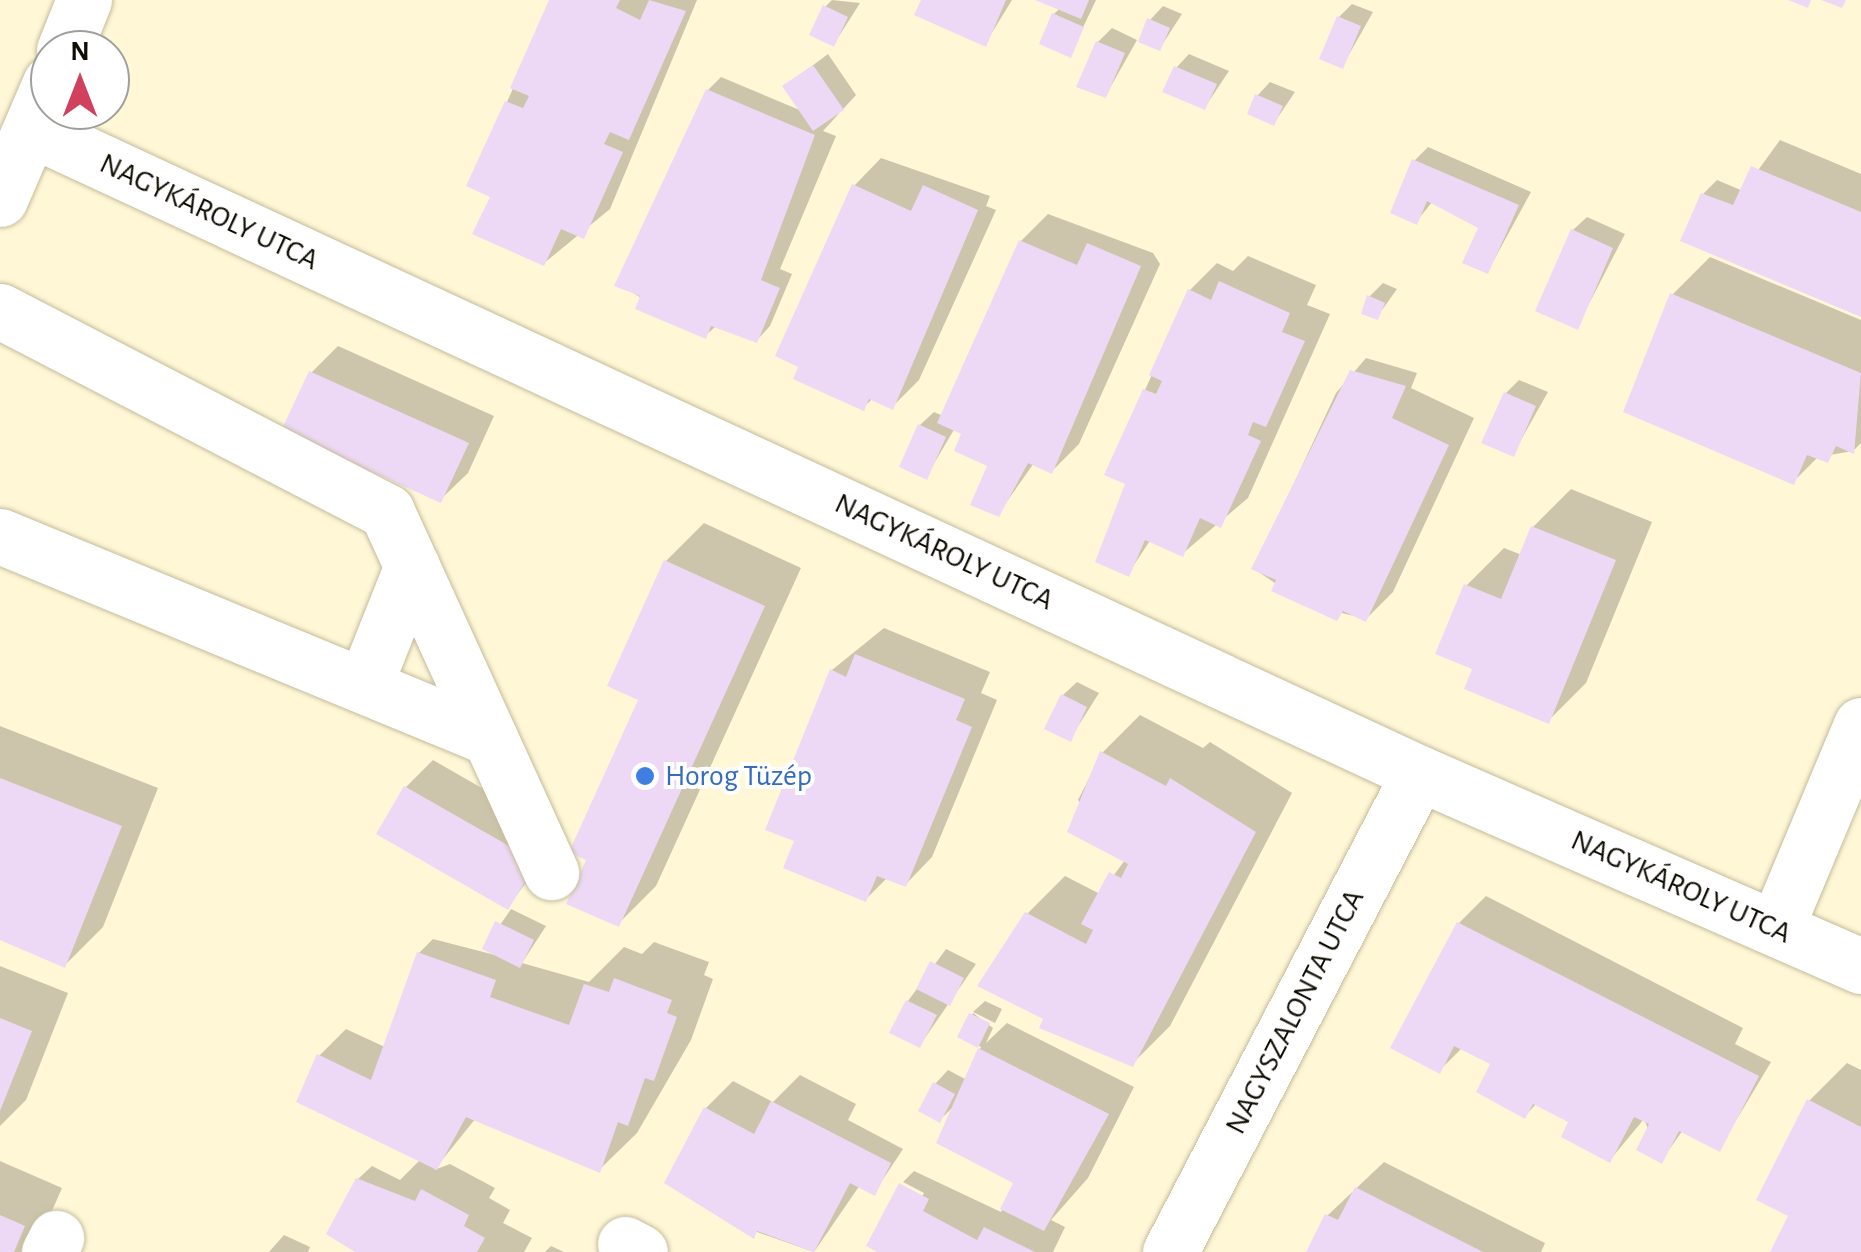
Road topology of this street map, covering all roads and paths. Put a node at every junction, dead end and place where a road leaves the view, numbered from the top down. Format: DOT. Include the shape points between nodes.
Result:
graph roads {
  1 [pos="84,0"];
  2 [pos="72,30"];
  3 [pos="30,129"];
  4 [pos="90,130"];
  5 [pos="0,199"];
  6 [pos="0,311"];
  7 [pos="0,536"];
  8 [pos="412,566"];
  9 [pos="365,684"];
  10 [pos="1861,724"];
  11 [pos="490,738"];
  12 [pos="1420,773"];
  13 [pos="551,872"];
  14 [pos="1776,928"];
  15 [pos="1861,966"];
  16 [pos="1170,1252"];
  1 -- 2 [label="street"];
  3 -- 5 [label="street"];
  4 -- 12 [label="street, NAGYKÁROLY UTCA"];
  6 -- 8 [label="street" via="388,512"];
  7 -- 9 [label="street"];
  8 -- 9 [label="street"];
  8 -- 11 [label="street"];
  9 -- 11 [label="street"];
  10 -- 14 [label="street"];
  11 -- 13 [label="street"];
  12 -- 14 [label="street, NAGYKÁROLY UTCA"];
  12 -- 16 [label="street, NAGYSZALONTA UTCA"];
  14 -- 15 [label="street, NAGYKÁROLY UTCA"];
}
